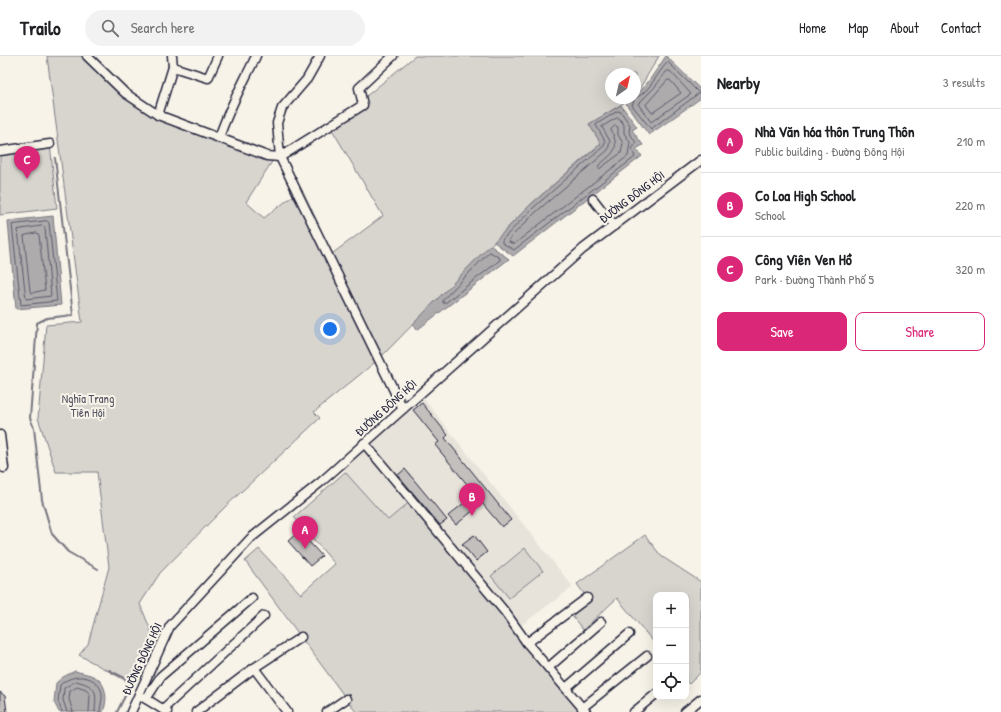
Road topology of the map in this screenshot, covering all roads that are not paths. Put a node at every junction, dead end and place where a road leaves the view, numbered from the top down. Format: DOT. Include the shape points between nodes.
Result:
graph roads {
  1 [pos="87,56"];
  2 [pos="172,56"];
  3 [pos="218,56"];
  4 [pos="256,56"];
  5 [pos="320,56"];
  6 [pos="393,56"];
  7 [pos="173,67"];
  8 [pos="158,115"];
  9 [pos="219,138"];
  10 [pos="50,144"];
  11 [pos="0,151"];
  12 [pos="280,157"];
  13 [pos="701,160"];
  14 [pos="593,199"];
  15 [pos="614,226"];
  16 [pos="403,409"];
  17 [pos="0,435"];
  18 [pos="364,443"];
  19 [pos="4,468"];
  20 [pos="252,598"];
  21 [pos="587,598"];
  22 [pos="264,616"];
  23 [pos="601,622"];
  24 [pos="629,634"];
  25 [pos="301,637"];
  26 [pos="527,643"];
  27 [pos="647,656"];
  28 [pos="549,667"];
  29 [pos="254,668"];
  30 [pos="566,688"];
  31 [pos="653,696"];
  32 [pos="142,697"];
  33 [pos="701,699"];
  34 [pos="346,700"];
  35 [pos="165,710"];
  36 [pos="584,710"];
  37 [pos="131,712"];
  38 [pos="196,712"];
  39 [pos="287,712"];
  40 [pos="327,712"];
  41 [pos="634,712"];
  42 [pos="685,712"];
  1 -- 8 [label="street" via="125,93"];
  2 -- 7 [label="street"];
  3 -- 7 [label="street" via="208,78"];
  4 -- 9 [label="street" via="226,115"];
  5 -- 12 [label="street" via="307,79 282,108 277,123"];
  6 -- 12 [label="street" via="359,88 363,106"];
  7 -- 8 [label="street"];
  8 -- 9 [label="street"];
  9 -- 12 [label="street" via="267,156"];
  10 -- 11 [label="street"];
  12 -- 16 [label="street"];
  13 -- 15 [label="street, ĐƯỜNG ĐÔNG HỘI"];
  14 -- 15 [label="street"];
  15 -- 16 [label="street, ĐƯỜNG ĐÔNG HỘI" via="583,249"];
  16 -- 18 [label="street, ĐƯỜNG ĐÔNG HỘI"];
  17 -- 19 [label="street"];
  18 -- 26 [label="street" via="505,612"];
  18 -- 32 [label="street, ĐƯỜNG ĐÔNG HỘI" via="321,482 251,538 170,626"];
  20 -- 32 [label="street" via="161,676"];
  21 -- 26 [label="street"];
  22 -- 35 [label="street"];
  23 -- 28 [label="street"];
  24 -- 30 [label="street"];
  25 -- 29 [label="street"];
  26 -- 28 [label="street"];
  27 -- 36 [label="street"];
  28 -- 30 [label="street"];
  29 -- 38 [label="street"];
  29 -- 39 [label="street"];
  30 -- 36 [label="street"];
  31 -- 41 [label="street"];
  32 -- 35 [label="street"];
  32 -- 37 [label="street, ĐƯỜNG ĐÔNG HỘI"];
  33 -- 42 [label="street"];
  34 -- 40 [label="street"];
}
